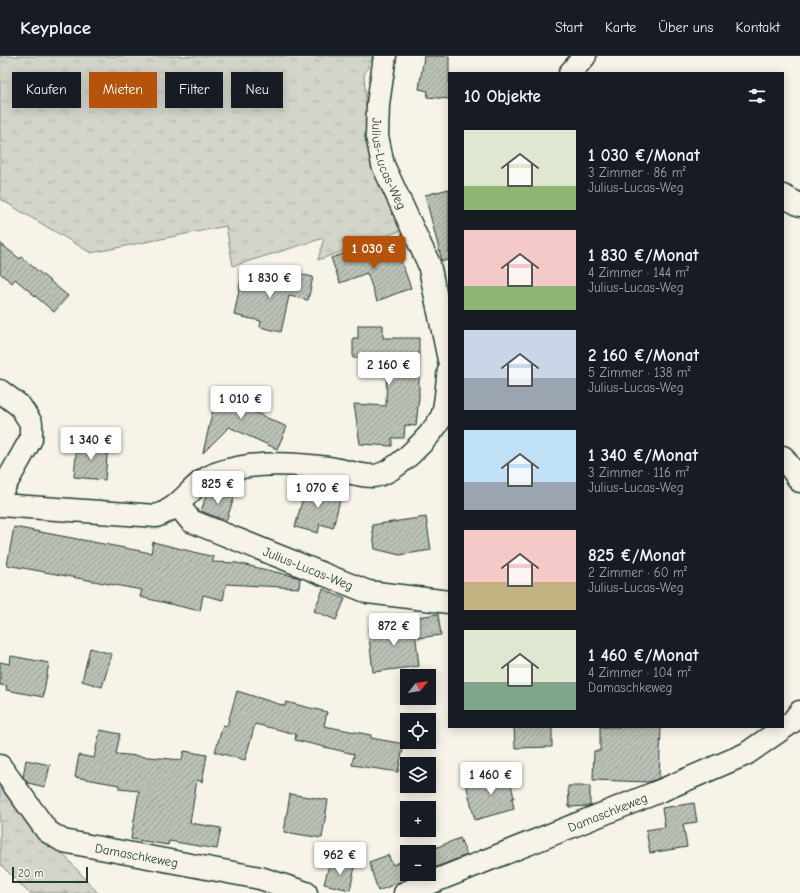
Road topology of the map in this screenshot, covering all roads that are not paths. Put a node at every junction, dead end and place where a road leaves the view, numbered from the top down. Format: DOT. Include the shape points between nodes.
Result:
graph roads {
  1 [pos="385,56"];
  2 [pos="585,56"];
  3 [pos="571,72"];
  4 [pos="784,197"];
  5 [pos="800,205"];
  6 [pos="448,355"];
  7 [pos="448,377"];
  8 [pos="0,391"];
  9 [pos="784,458"];
  10 [pos="800,481"];
  11 [pos="0,494"];
  12 [pos="0,505"];
  13 [pos="178,505"];
  14 [pos="448,602"];
  15 [pos="800,712"];
  16 [pos="783,728"];
  17 [pos="784,728"];
  18 [pos="0,766"];
  19 [pos="306,893"];
  20 [pos="405,893"];
  1 -- 6 [label="street, Julius-Lucas-Weg" via="378,104 377,136 383,165 429,264"];
  2 -- 3 [label="street"];
  4 -- 5 [label="street"];
  7 -- 13 [label="street" via="442,417 420,445 391,470 374,476 328,468 283,465 238,468 212,475 200,482"];
  8 -- 11 [label="street" via="20,406 31,423 31,439"];
  9 -- 10 [label="street"];
  12 -- 13 [label="street" via="156,516"];
  13 -- 14 [label="street, Julius-Lucas-Weg" via="191,521 368,592"];
  15 -- 17 [label="street, Damaschkeweg"];
  16 -- 20 [label="street, Damaschkeweg" via="746,754"];
  18 -- 19 [label="street, Damaschkeweg" via="47,831 63,841 260,878"];
}
